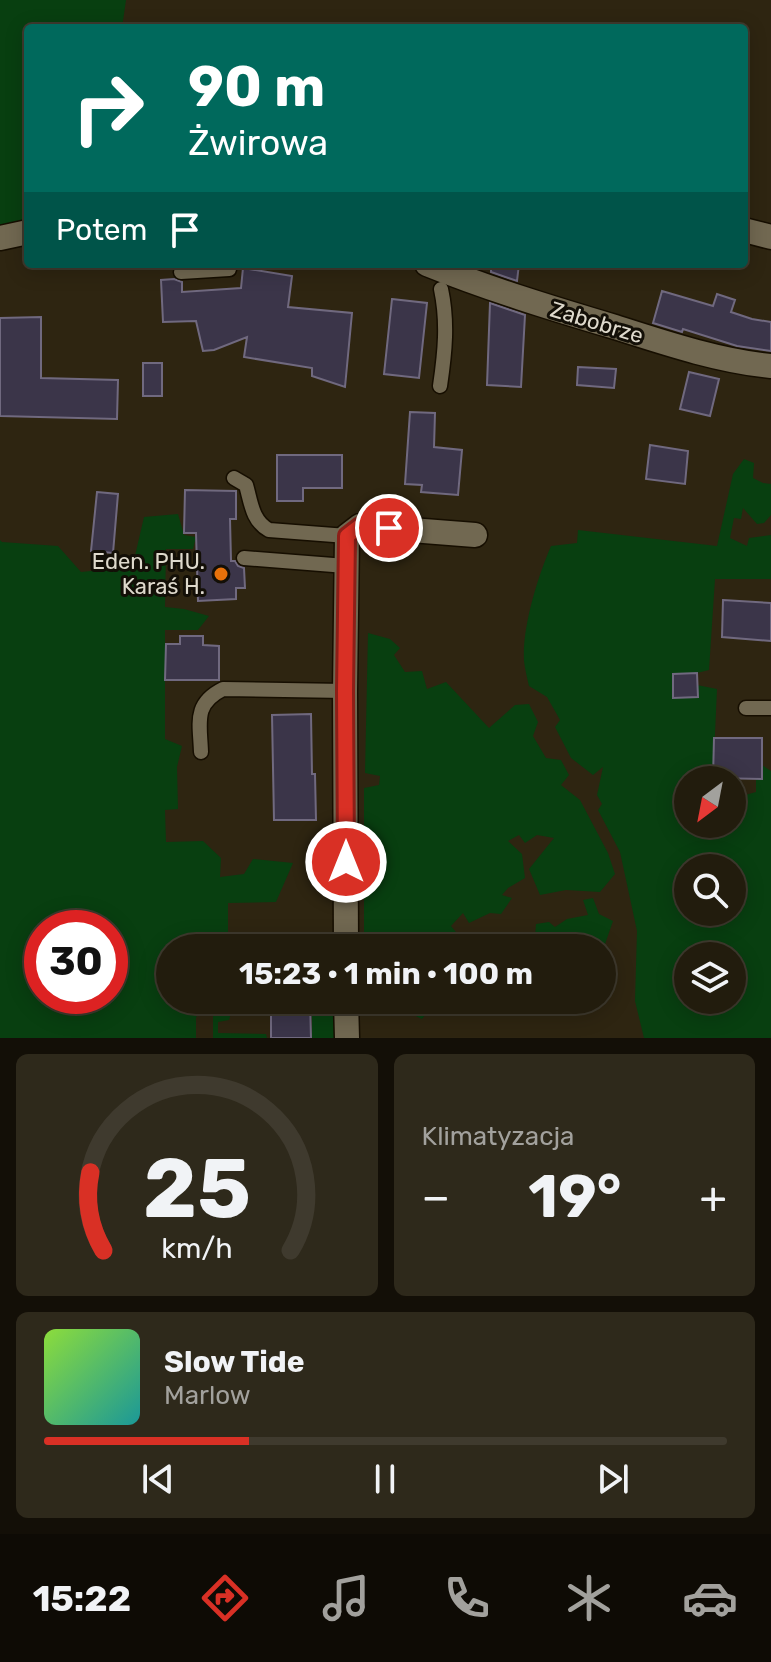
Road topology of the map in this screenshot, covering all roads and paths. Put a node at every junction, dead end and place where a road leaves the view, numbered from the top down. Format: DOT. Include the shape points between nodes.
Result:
graph roads {
  1 [pos="748,231"];
  2 [pos="24,233"];
  3 [pos="771,237"];
  4 [pos="0,238"];
  5 [pos="229,268"];
  6 [pos="437,268"];
  7 [pos="181,272"];
  8 [pos="441,289"];
  9 [pos="771,366"];
  10 [pos="440,386"];
  11 [pos="234,478"];
  12 [pos="475,535"];
  13 [pos="347,536"];
  14 [pos="244,558"];
  15 [pos="346,566"];
  16 [pos="345,691"];
  17 [pos="746,708"];
  18 [pos="771,708"];
  19 [pos="201,752"];
  20 [pos="346,934"];
  21 [pos="346,1014"];
  22 [pos="347,1038"];
  1 -- 3 [label="street"];
  2 -- 4 [label="street"];
  5 -- 7 [label="lane"];
  6 -- 9 [label="street, Zabobrze" via="661,341"];
  8 -- 10 [label="lane" via="446,342"];
  11 -- 13 [label="lane" via="246,485 263,527"];
  12 -- 13 [label="street" via="360,526"];
  13 -- 15 [label="street"];
  14 -- 15 [label="lane"];
  15 -- 16 [label="street"];
  16 -- 19 [label="lane" via="223,689 203,704"];
  16 -- 20 [label="street"];
  17 -- 18 [label="lane"];
  21 -- 22 [label="street"];
}
